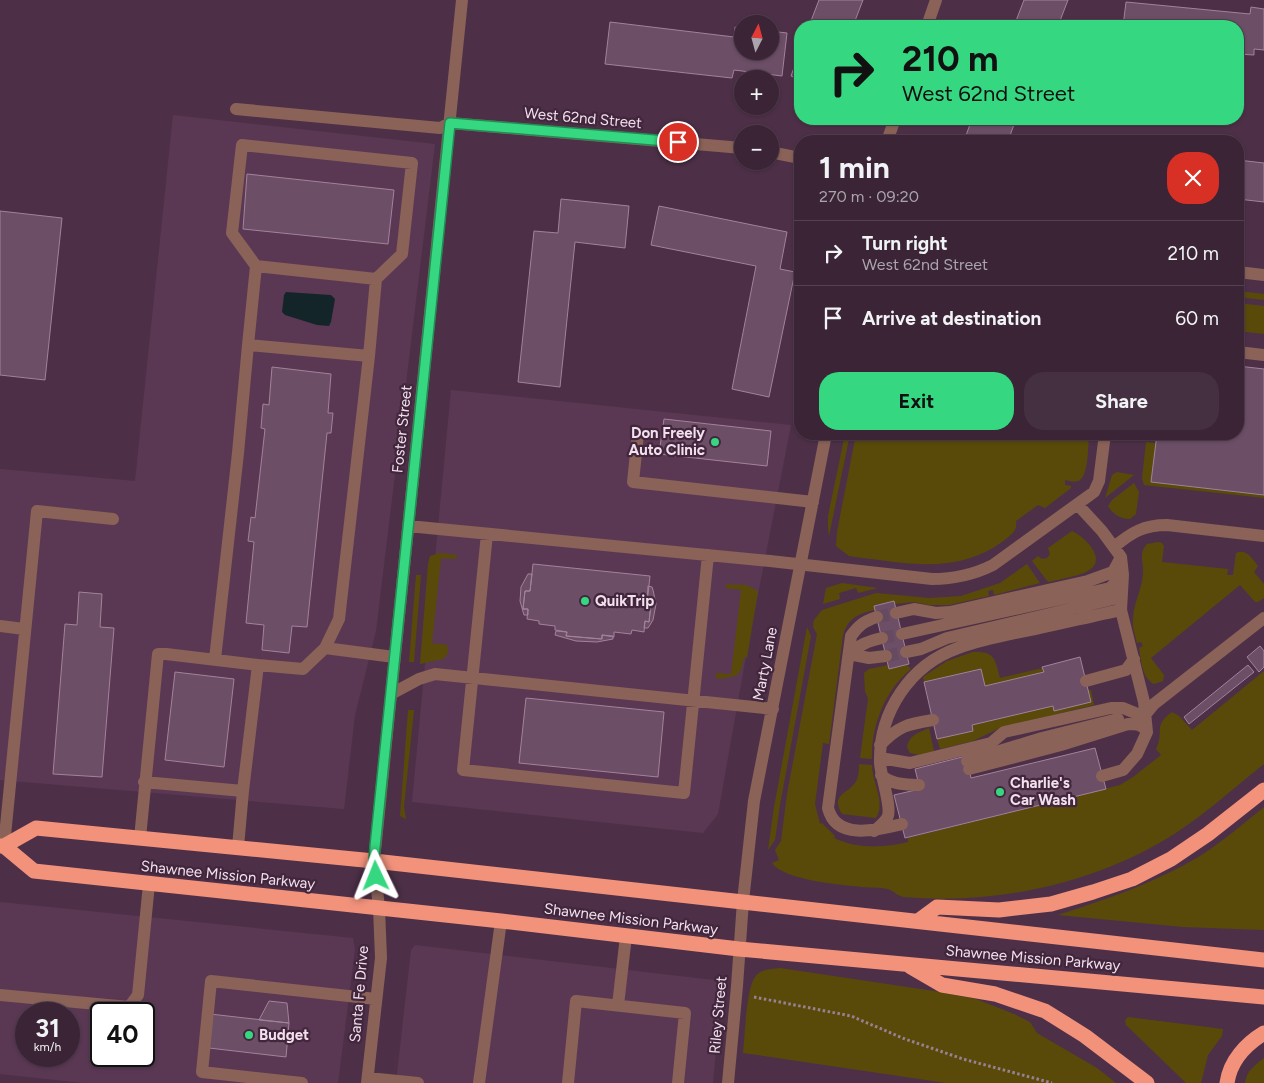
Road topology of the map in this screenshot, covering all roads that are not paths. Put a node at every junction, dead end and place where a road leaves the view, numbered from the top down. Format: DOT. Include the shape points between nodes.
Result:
graph roads {
  1 [pos="462,0"];
  2 [pos="936,0"];
  3 [pos="929,20"];
  4 [pos="236,109"];
  5 [pos="450,123"];
  6 [pos="734,147"];
  7 [pos="779,154"];
  8 [pos="794,157"];
  9 [pos="256,266"];
  10 [pos="1244,273"];
  11 [pos="1264,275"];
  12 [pos="376,279"];
  13 [pos="248,345"];
  14 [pos="1244,352"];
  15 [pos="1264,354"];
  16 [pos="369,356"];
  17 [pos="638,434"];
  18 [pos="825,440"];
  19 [pos="1104,440"];
  20 [pos="813,502"];
  21 [pos="1078,505"];
  22 [pos="113,519"];
  23 [pos="408,526"];
  24 [pos="488,534"];
  25 [pos="1264,536"];
  26 [pos="1118,552"];
  27 [pos="708,555"];
  28 [pos="800,564"];
  29 [pos="1123,576"];
  30 [pos="1122,590"];
  31 [pos="1121,610"];
  32 [pos="896,613"];
  33 [pos="877,617"];
  34 [pos="1264,618"];
  35 [pos="0,626"];
  36 [pos="24,629"];
  37 [pos="902,634"];
  38 [pos="882,638"];
  39 [pos="325,648"];
  40 [pos="906,652"];
  41 [pos="848,654"];
  42 [pos="886,656"];
  43 [pos="394,657"];
  44 [pos="215,659"];
  45 [pos="1134,659"];
  46 [pos="258,665"];
  47 [pos="473,678"];
  48 [pos="1086,681"];
  49 [pos="391,694"];
  50 [pos="692,701"];
  51 [pos="773,709"];
  52 [pos="933,720"];
  53 [pos="1146,722"];
  54 [pos="880,744"];
  55 [pos="968,765"];
  56 [pos="880,767"];
  57 [pos="1102,776"];
  58 [pos="144,782"];
  59 [pos="918,782"];
  60 [pos="1264,790"];
  61 [pos="243,791"];
  62 [pos="902,824"];
  63 [pos="874,831"];
  64 [pos="140,838"];
  65 [pos="2,846"];
  66 [pos="238,847"];
  67 [pos="374,861"];
  68 [pos="149,884"];
  69 [pos="743,901"];
  70 [pos="379,908"];
  71 [pos="501,921"];
  72 [pos="918,921"];
  73 [pos="626,936"];
  74 [pos="739,949"];
  75 [pos="1264,960"];
  76 [pos="905,964"];
  77 [pos="0,995"];
  78 [pos="1264,997"];
  79 [pos="376,999"];
  80 [pos="618,1005"];
  81 [pos="1264,1033"];
  82 [pos="368,1080"];
  83 [pos="302,1083"];
  84 [pos="418,1083"];
  85 [pos="479,1083"];
  86 [pos="568,1083"];
  87 [pos="678,1083"];
  88 [pos="728,1083"];
  89 [pos="1147,1083"];
  90 [pos="1227,1083"];
  1 -- 5 [label="street, Foster Street"];
  2 -- 3 [label="street"];
  4 -- 5 [label="street, West 62nd Street" via="440,128"];
  5 -- 6 [label="street, West 62nd Street"];
  5 -- 23 [label="street, Foster Street"];
  7 -- 8 [label="street"];
  9 -- 12 [label="street"];
  9 -- 12 [label="street" via="232,233 242,146 412,163 402,254"];
  9 -- 13 [label="street"];
  10 -- 11 [label="street"];
  12 -- 16 [label="street"];
  13 -- 16 [label="street"];
  13 -- 44 [label="street"];
  14 -- 15 [label="street"];
  16 -- 39 [label="street" via="339,619"];
  17 -- 20 [label="street" via="633,482"];
  18 -- 20 [label="street, Marty Lane"];
  19 -- 21 [label="street" via="1099,481 1094,492"];
  20 -- 28 [label="street, Marty Lane"];
  21 -- 26 [label="street"];
  21 -- 28 [label="street" via="992,565 963,577 932,580"];
  22 -- 36 [label="street" via="37,511"];
  23 -- 24 [label="street"];
  23 -- 43 [label="street, Foster Street"];
  24 -- 27 [label="street"];
  24 -- 47 [label="street"];
  25 -- 26 [label="street" via="1153,525 1126,537"];
  26 -- 29 [label="street"];
  26 -- 32 [label="street" via="1113,572 1088,581 950,612 914,609"];
  27 -- 28 [label="street"];
  27 -- 50 [label="street"];
  28 -- 51 [label="street, Marty Lane"];
  29 -- 30 [label="street"];
  29 -- 37 [label="street" via="1110,588"];
  30 -- 31 [label="street"];
  30 -- 40 [label="street" via="1113,599 947,638"];
  31 -- 45 [label="street"];
  31 -- 54 [label="street" via="1000,636 957,648 935,659 899,693"];
  33 -- 41 [label="street" via="858,626 851,636"];
  34 -- 53 [label="street" via="1154,704"];
  35 -- 36 [label="street"];
  36 -- 65 [label="street"];
  38 -- 41 [label="street" via="866,642"];
  39 -- 43 [label="street"];
  39 -- 46 [label="street" via="303,669"];
  41 -- 42 [label="street" via="869,658"];
  41 -- 63 [label="street" via="828,808 836,824"];
  43 -- 49 [label="street, Foster Street"];
  44 -- 46 [label="street"];
  44 -- 58 [label="street" via="158,654"];
  45 -- 48 [label="street" via="1126,670"];
  45 -- 53 [label="street"];
  46 -- 61 [label="street"];
  47 -- 49 [label="street" via="435,674"];
  47 -- 50 [label="street"];
  47 -- 50 [label="street" via="463,770 684,793"];
  49 -- 67 [label="street, Foster Street"];
  50 -- 51 [label="street"];
  51 -- 69 [label="street, Marty Lane" via="754,801"];
  52 -- 54 [label="street" via="904,726 893,731"];
  53 -- 55 [label="street" via="1143,727 1128,724 1061,745"];
  53 -- 56 [label="street" via="1123,708 1111,708 1004,732 991,743"];
  53 -- 57 [label="street" via="1137,754 1123,770"];
  54 -- 56 [label="street"];
  56 -- 59 [label="street" via="887,781"];
  56 -- 63 [label="street" via="889,813"];
  58 -- 61 [label="street"];
  58 -- 64 [label="street"];
  60 -- 72 [label="highway" via="1171,859 1132,879 1051,904 999,910 937,907"];
  61 -- 66 [label="street"];
  62 -- 63 [label="street"];
  64 -- 65 [label="highway, Shawnee Mission Parkway" via="36,828"];
  64 -- 66 [label="highway, Shawnee Mission Parkway"];
  65 -- 68 [label="highway, Shawnee Mission Parkway" via="34,872"];
  66 -- 67 [label="highway, Shawnee Mission Parkway"];
  67 -- 69 [label="highway, Shawnee Mission Parkway"];
  67 -- 70 [label="street, Santa Fe Drive"];
  68 -- 70 [label="highway, Shawnee Mission Parkway"];
  68 -- 77 [label="street" via="138,995 129,1008"];
  69 -- 72 [label="highway, Shawnee Mission Parkway"];
  69 -- 74 [label="street, Marty Lane"];
  70 -- 71 [label="highway, Shawnee Mission Parkway"];
  70 -- 79 [label="street, Santa Fe Drive" via="380,958"];
  71 -- 73 [label="highway, Shawnee Mission Parkway"];
  71 -- 85 [label="street"];
  72 -- 75 [label="highway, Shawnee Mission Parkway"];
  73 -- 74 [label="highway, Shawnee Mission Parkway"];
  73 -- 80 [label="street"];
  74 -- 76 [label="highway, Shawnee Mission Parkway"];
  74 -- 88 [label="street, Riley Street"];
  76 -- 78 [label="highway, Shawnee Mission Parkway"];
  76 -- 89 [label="highway" via="942,985 995,994 1045,1011 1085,1036"];
  79 -- 82 [label="street, Santa Fe Drive"];
  79 -- 83 [label="street" via="211,981 202,1072"];
  80 -- 86 [label="street" via="576,1001"];
  80 -- 87 [label="street" via="685,1012"];
  81 -- 90 [label="highway" via="1240,1052"];
  82 -- 84 [label="street"];
}
